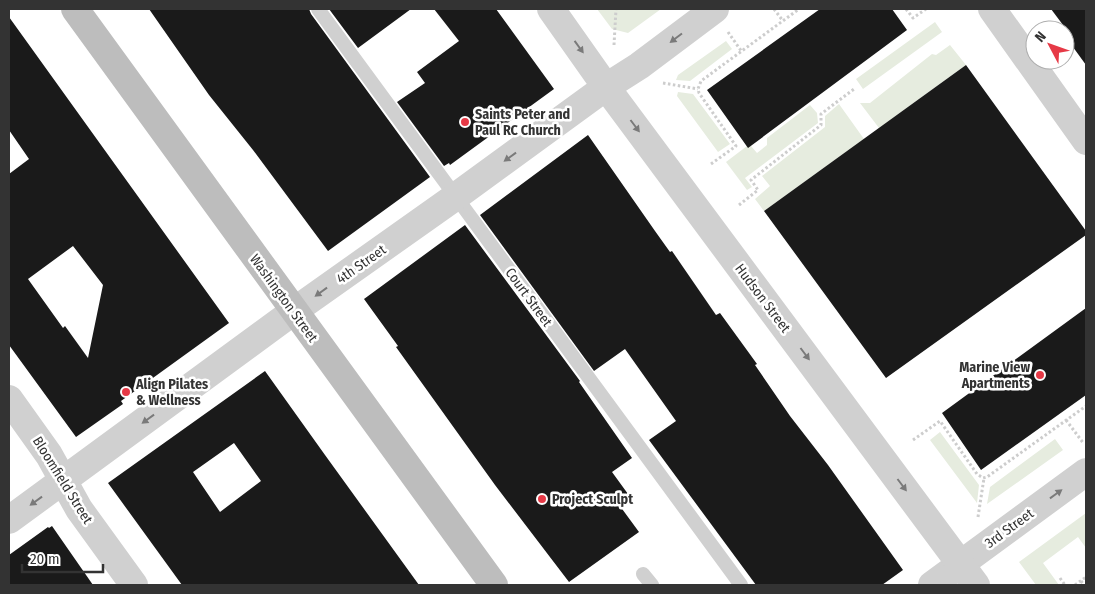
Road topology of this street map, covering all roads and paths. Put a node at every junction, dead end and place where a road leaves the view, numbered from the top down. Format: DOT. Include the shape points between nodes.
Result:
graph roads {
  1 [pos="75,9"];
  2 [pos="318,9"];
  3 [pos="551,9"];
  4 [pos="616,9"];
  5 [pos="774,9"];
  6 [pos="799,9"];
  7 [pos="906,9"];
  8 [pos="926,9"];
  9 [pos="992,9"];
  10 [pos="721,20"];
  11 [pos="783,21"];
  12 [pos="614,46"];
  13 [pos="742,52"];
  14 [pos="660,83"];
  15 [pos="606,86"];
  16 [pos="698,89"];
  17 [pos="854,89"];
  18 [pos="1086,141"];
  19 [pos="711,164"];
  20 [pos="455,197"];
  21 [pos="739,205"];
  22 [pos="294,311"];
  23 [pos="9,399"];
  24 [pos="1086,406"];
  25 [pos="1066,420"];
  26 [pos="913,440"];
  27 [pos="1084,444"];
  28 [pos="1086,472"];
  29 [pos="984,478"];
  30 [pos="63,482"];
  31 [pos="978,518"];
  32 [pos="9,520"];
  33 [pos="643,574"];
  34 [pos="968,575"];
  35 [pos="1086,577"];
  36 [pos="1060,578"];
  37 [pos="1081,581"];
  38 [pos="134,585"];
  39 [pos="494,585"];
  40 [pos="652,585"];
  41 [pos="741,585"];
  42 [pos="932,585"];
  43 [pos="1066,585"];
  44 [pos="1075,585"];
  45 [pos="1084,585"];
  1 -- 22 [label="main road, Washington Street"];
  2 -- 20 [label="lane, Court Street"];
  3 -- 15 [label="street, Hudson Street, one-way"];
  4 -- 12 [label="path"];
  5 -- 11 [label="path"];
  6 -- 11 [label="path"];
  7 -- 8 [label="path" via="913,18"];
  9 -- 18 [label="street"];
  10 -- 13 [label="path"];
  10 -- 15 [label="street, 4th Street, one-way"];
  11 -- 13 [label="path"];
  13 -- 16 [label="path" via="701,82"];
  14 -- 16 [label="path"];
  15 -- 20 [label="street, 4th Street, one-way"];
  15 -- 34 [label="street, Hudson Street, one-way"];
  16 -- 19 [label="path" via="736,146"];
  17 -- 21 [label="path" via="821,114 821,125 751,180 758,190"];
  20 -- 22 [label="street, 4th Street, one-way"];
  20 -- 41 [label="lane, Court Street"];
  22 -- 30 [label="street, 4th Street, one-way"];
  22 -- 39 [label="main road, Washington Street"];
  23 -- 30 [label="street, Bloomfield Street" via="49,455"];
  24 -- 25 [label="path"];
  25 -- 27 [label="path"];
  25 -- 29 [label="path"];
  26 -- 29 [label="path" via="940,421 975,471"];
  34 -- 28 [label="street, 3rd Street, one-way"];
  29 -- 31 [label="path"];
  30 -- 32 [label="street, 4th Street, one-way"];
  30 -- 38 [label="street, Bloomfield Street"];
  33 -- 40 [label="lane"];
  34 -- 42 [label="street, 3rd Street"];
  35 -- 37 [label="path"];
  36 -- 43 [label="path"];
  37 -- 44 [label="path"];
  37 -- 45 [label="path"];
}
